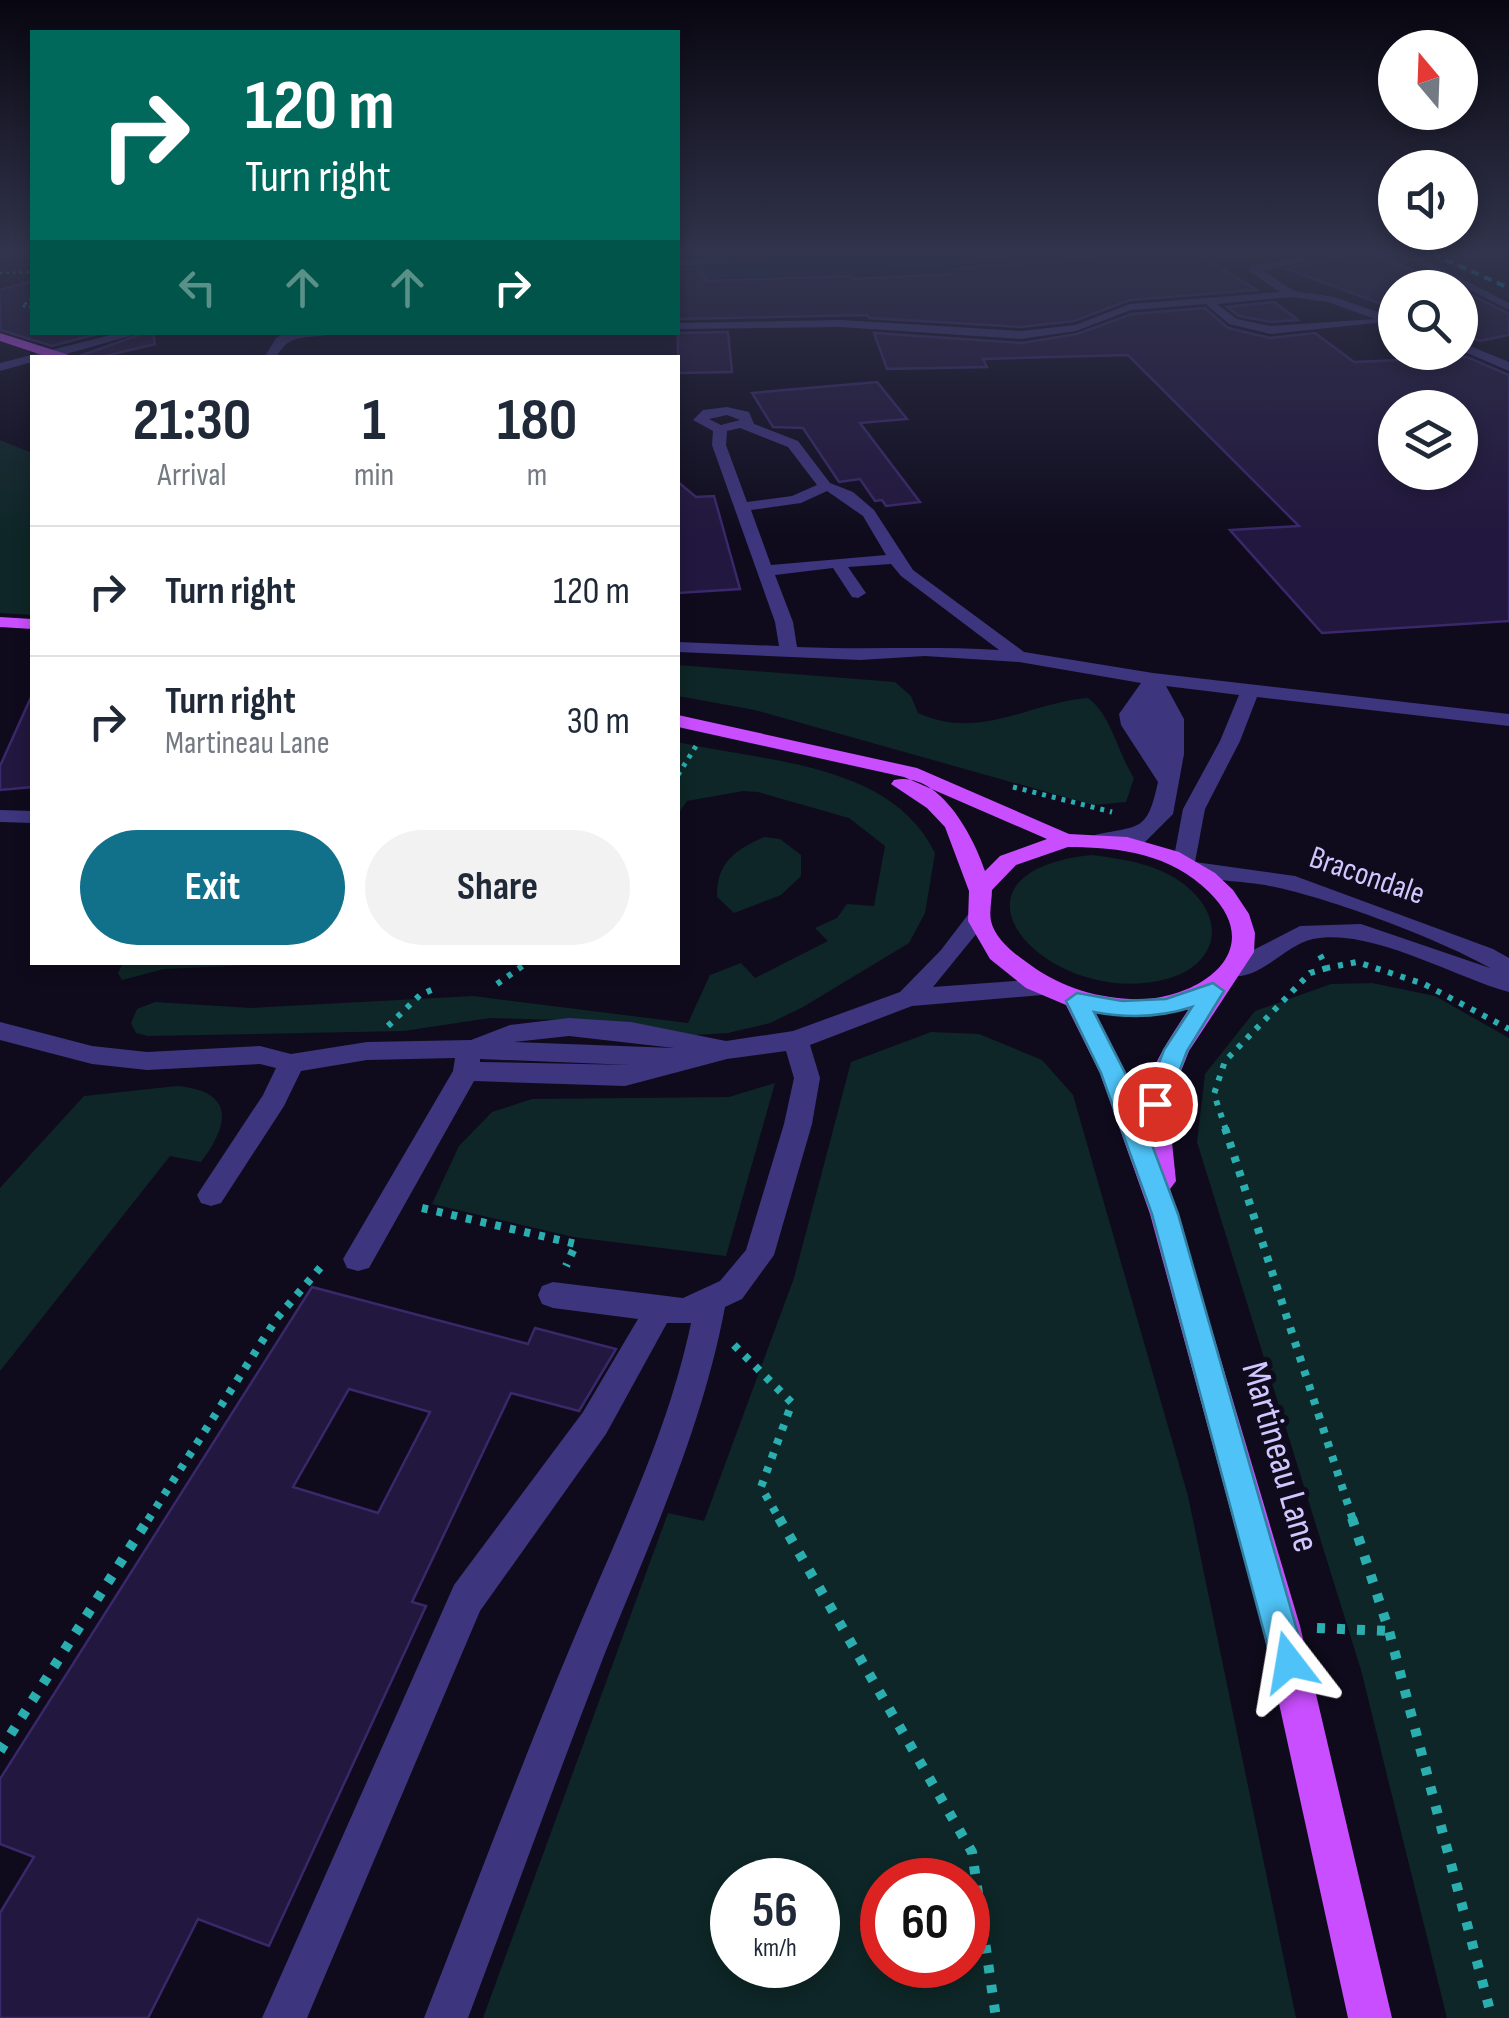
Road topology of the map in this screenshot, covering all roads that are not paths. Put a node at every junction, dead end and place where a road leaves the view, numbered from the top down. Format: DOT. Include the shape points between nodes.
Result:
graph roads {
  1 [pos="37,348"];
  2 [pos="68,348"];
  3 [pos="51,352"];
  4 [pos="1478,354"];
  5 [pos="41,355"];
  6 [pos="58,355"];
  7 [pos="30,358"];
  8 [pos="0,367"];
  9 [pos="1509,367"];
  10 [pos="744,425"];
  11 [pos="720,429"];
  12 [pos="825,486"];
  13 [pos="739,508"];
  14 [pos="895,560"];
  15 [pos="837,563"];
  16 [pos="763,572"];
  17 [pos="858,593"];
  18 [pos="0,622"];
  19 [pos="30,624"];
  20 [pos="680,648"];
  21 [pos="789,652"];
  22 [pos="860,655"];
  23 [pos="1019,658"];
  24 [pos="1084,669"];
  25 [pos="1152,679"];
  26 [pos="1250,690"];
  27 [pos="1509,720"];
  28 [pos="680,721"];
  29 [pos="782,745"];
  30 [pos="1169,782"];
  31 [pos="0,816"];
  32 [pos="30,817"];
  33 [pos="1066,840"];
  34 [pos="1103,840"];
  35 [pos="1190,866"];
  36 [pos="980,890"];
  37 [pos="978,917"];
  38 [pos="1237,969"];
  39 [pos="1509,969"];
  40 [pos="1509,984"];
  41 [pos="1042,987"];
  42 [pos="1213,991"];
  43 [pos="908,998"];
  44 [pos="1077,1001"];
  45 [pos="0,1031"];
  46 [pos="796,1040"];
  47 [pos="714,1054"];
  48 [pos="467,1060"];
  49 [pos="291,1063"];
  50 [pos="211,1195"];
  51 [pos="1165,1214"];
  52 [pos="358,1259"];
  53 [pos="553,1295"];
  54 [pos="658,1310"];
  55 [pos="710,1311"];
  56 [pos="284,2018"];
  57 [pos="446,2018"];
  58 [pos="1370,2018"];
  1 -- 3 [label="main road"];
  2 -- 3 [label="street"];
  3 -- 5 [label="street"];
  3 -- 6 [label="main road"];
  4 -- 9 [label="street"];
  7 -- 8 [label="street"];
  10 -- 11 [label="street"];
  10 -- 11 [label="street" via="748,418 736,412 694,421"];
  10 -- 12 [label="street" via="800,446"];
  11 -- 13 [label="street"];
  12 -- 13 [label="street" via="786,502"];
  12 -- 14 [label="street" via="858,502 892,546"];
  13 -- 16 [label="street"];
  14 -- 15 [label="street"];
  14 -- 23 [label="street"];
  15 -- 16 [label="street"];
  15 -- 17 [label="street"];
  16 -- 21 [label="street"];
  18 -- 19 [label="main road"];
  20 -- 21 [label="street"];
  21 -- 22 [label="street"];
  22 -- 23 [label="street" via="925,651"];
  22 -- 24 [label="street" via="918,668"];
  23 -- 24 [label="street"];
  24 -- 25 [label="street"];
  25 -- 26 [label="street"];
  25 -- 30 [label="street" via="1174,718"];
  25 -- 30 [label="street" via="1129,714 1130,725"];
  26 -- 27 [label="street"];
  26 -- 35 [label="street" via="1194,809"];
  28 -- 29 [label="main road"];
  29 -- 33 [label="main road" via="910,772"];
  29 -- 36 [label="main road" via="881,776 933,803 963,834"];
  30 -- 34 [label="street" via="1162,814 1152,826 1137,837"];
  31 -- 32 [label="street"];
  33 -- 34 [label="main road"];
  33 -- 36 [label="main road" via="1032,847 995,868"];
  34 -- 35 [label="main road"];
  35 -- 38 [label="main road" via="1239,913 1246,939"];
  35 -- 39 [label="street, Bracondale" via="1287,882 1421,929"];
  36 -- 37 [label="main road"];
  37 -- 41 [label="main road" via="988,943 1013,970"];
  37 -- 43 [label="street"];
  38 -- 40 [label="street, Bracondale" via="1308,931 1361,932"];
  38 -- 42 [label="main road"];
  41 -- 43 [label="street"];
  41 -- 44 [label="main road"];
  42 -- 44 [label="main road" via="1168,1007 1122,1009"];
  42 -- 51 [label="main road, Martineau Lane" via="1176,1050 1155,1104"];
  43 -- 46 [label="street"];
  44 -- 51 [label="main road, Martineau Lane" via="1113,1073"];
  45 -- 49 [label="street" via="92,1054 147,1060 260,1055"];
  46 -- 47 [label="street"];
  46 -- 55 [label="street" via="807,1078 759,1255"];
  47 -- 48 [label="street" via="625,1076"];
  47 -- 48 [label="street" via="670,1037 564,1027 496,1037"];
  48 -- 49 [label="street" via="367,1051"];
  48 -- 52 [label="street"];
  49 -- 50 [label="street"];
  51 -- 58 [label="main road, Martineau Lane" via="1281,1626"];
  53 -- 54 [label="street"];
  54 -- 55 [label="street"];
  54 -- 56 [label="street" via="618,1392 466,1598"];
  55 -- 57 [label="street" via="659,1484 588,1648"];
}
